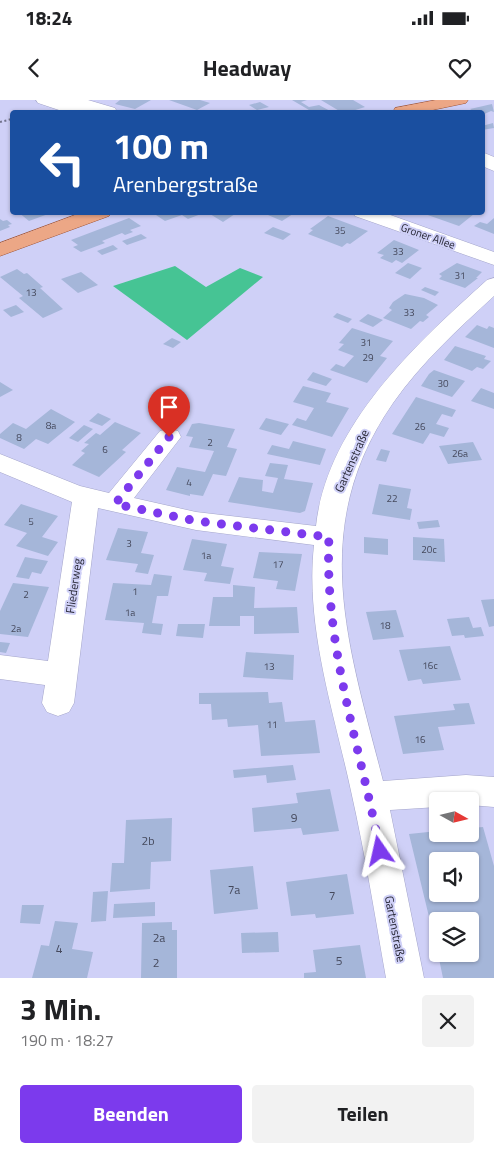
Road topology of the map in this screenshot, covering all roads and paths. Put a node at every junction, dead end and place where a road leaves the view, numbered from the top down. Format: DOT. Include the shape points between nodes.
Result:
graph roads {
  1 [pos="44,100"];
  2 [pos="460,100"];
  3 [pos="83,106"];
  4 [pos="100,110"];
  5 [pos="411,110"];
  6 [pos="94,215"];
  7 [pos="370,215"];
  8 [pos="0,250"];
  9 [pos="494,259"];
  10 [pos="494,284"];
  11 [pos="169,437"];
  12 [pos="0,462"];
  13 [pos="86,497"];
  14 [pos="115,504"];
  15 [pos="329,537"];
  16 [pos="0,667"];
  17 [pos="494,792"];
  18 [pos="370,797"];
  19 [pos="405,978"];
  1 -- 3 [label="street"];
  2 -- 5 [label="main road"];
  3 -- 4 [label="street"];
  6 -- 8 [label="main road"];
  7 -- 9 [label="street, Groner Allee"];
  10 -- 15 [label="street, Gartenstraße" via="400,377 379,406 341,479 332,509"];
  11 -- 14 [label="street"];
  12 -- 13 [label="street"];
  13 -- 14 [label="street"];
  13 -- 16 [label="street, Fliederweg" via="60,689"];
  14 -- 15 [label="street" via="196,521"];
  15 -- 18 [label="street, Gartenstraße" via="329,603 335,650"];
  17 -- 18 [label="street" via="466,790"];
  18 -- 19 [label="street, Gartenstraße"];
}
